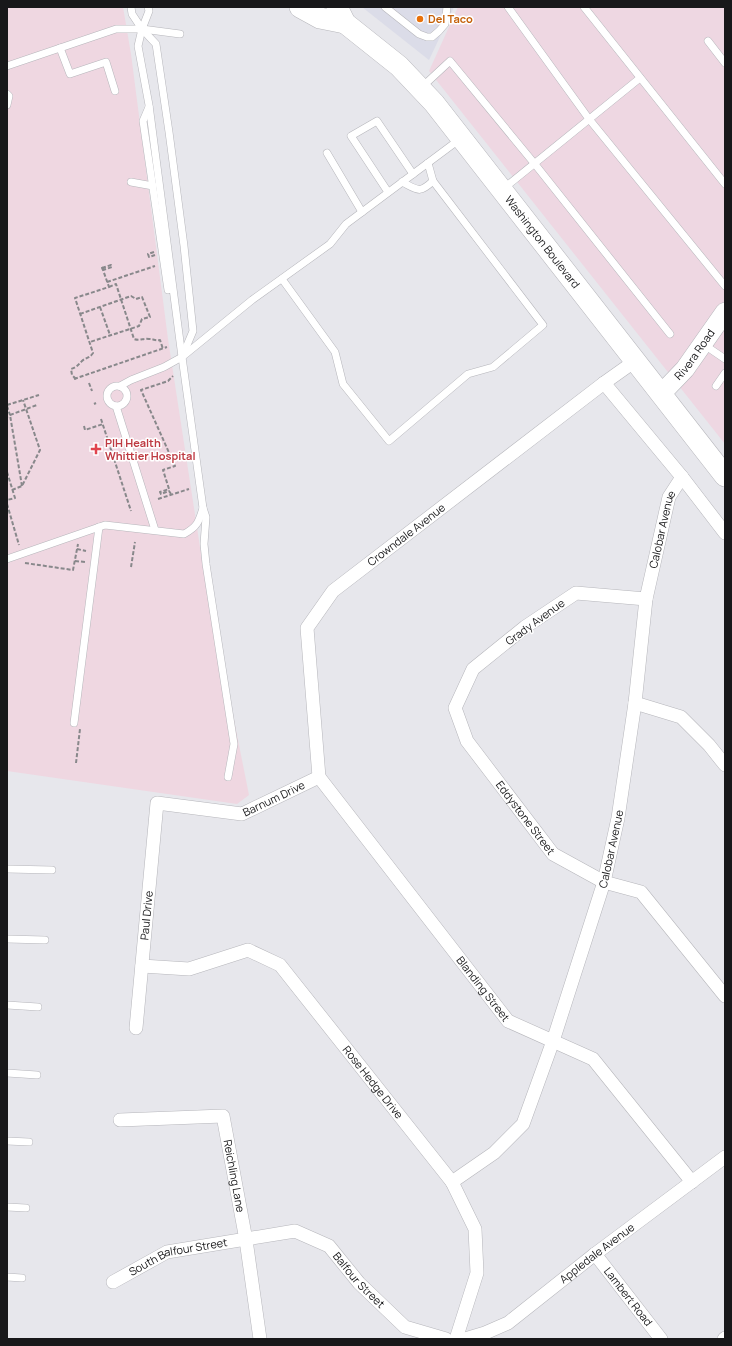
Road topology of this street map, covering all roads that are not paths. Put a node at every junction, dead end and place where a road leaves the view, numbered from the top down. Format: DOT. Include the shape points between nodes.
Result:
graph roads {
  1 [pos="131,7"];
  2 [pos="148,7"];
  3 [pos="300,7"];
  4 [pos="385,7"];
  5 [pos="447,7"];
  6 [pos="508,7"];
  7 [pos="584,7"];
  8 [pos="341,15"];
  9 [pos="142,29"];
  10 [pos="180,34"];
  11 [pos="708,41"];
  12 [pos="60,48"];
  13 [pos="725,63"];
  14 [pos="7,66"];
  15 [pos="640,78"];
  16 [pos="420,88"];
  17 [pos="114,91"];
  18 [pos="7,94"];
  19 [pos="7,105"];
  20 [pos="150,105"];
  21 [pos="589,119"];
  22 [pos="461,138"];
  23 [pos="327,153"];
  24 [pos="428,163"];
  25 [pos="534,163"];
  26 [pos="413,174"];
  27 [pos="433,181"];
  28 [pos="130,182"];
  29 [pos="402,182"];
  30 [pos="725,184"];
  31 [pos="153,186"];
  32 [pos="502,190"];
  33 [pos="388,192"];
  34 [pos="362,212"];
  35 [pos="282,279"];
  36 [pos="725,286"];
  37 [pos="725,312"];
  38 [pos="176,313"];
  39 [pos="670,334"];
  40 [pos="702,344"];
  41 [pos="182,357"];
  42 [pos="725,359"];
  43 [pos="635,362"];
  44 [pos="725,373"];
  45 [pos="604,383"];
  46 [pos="120,386"];
  47 [pos="716,386"];
  48 [pos="661,394"];
  49 [pos="116,406"];
  50 [pos="725,476"];
  51 [pos="682,477"];
  52 [pos="203,508"];
  53 [pos="99,527"];
  54 [pos="155,530"];
  55 [pos="725,533"];
  56 [pos="7,559"];
  57 [pos="646,599"];
  58 [pos="635,703"];
  59 [pos="455,708"];
  60 [pos="74,723"];
  61 [pos="725,765"];
  62 [pos="228,777"];
  63 [pos="318,777"];
  64 [pos="157,804"];
  65 [pos="7,869"];
  66 [pos="52,870"];
  67 [pos="604,882"];
  68 [pos="7,939"];
  69 [pos="45,940"];
  70 [pos="142,966"];
  71 [pos="725,996"];
  72 [pos="7,1005"];
  73 [pos="38,1007"];
  74 [pos="136,1028"];
  75 [pos="553,1041"];
  76 [pos="7,1073"];
  77 [pos="37,1075"];
  78 [pos="120,1120"];
  79 [pos="7,1140"];
  80 [pos="29,1142"];
  81 [pos="725,1157"];
  82 [pos="452,1182"];
  83 [pos="692,1182"];
  84 [pos="7,1207"];
  85 [pos="26,1208"];
  86 [pos="246,1240"];
  87 [pos="595,1254"];
  88 [pos="7,1277"];
  89 [pos="22,1278"];
  90 [pos="113,1282"];
  91 [pos="260,1339"];
  92 [pos="446,1339"];
  93 [pos="456,1339"];
  94 [pos="464,1339"];
  95 [pos="661,1339"];
  1 -- 9 [label="lane" via="132,14"];
  2 -- 9 [label="lane" via="149,11"];
  3 -- 8 [label="main road, Washington Boulevard" via="320,18"];
  4 -- 5 [label="lane" via="419,34 427,37 432,37 445,24"];
  6 -- 21 [label="lane"];
  7 -- 15 [label="lane"];
  8 -- 16 [label="main road, Washington Boulevard"];
  9 -- 10 [label="lane"];
  9 -- 12 [label="lane" via="116,29"];
  9 -- 20 [label="lane" via="138,46"];
  9 -- 41 [label="lane" via="156,44 184,246 193,331"];
  11 -- 13 [label="lane"];
  12 -- 14 [label="lane"];
  12 -- 17 [label="lane" via="70,74 106,62"];
  15 -- 21 [label="lane"];
  15 -- 30 [label="lane"];
  16 -- 22 [label="main road, Washington Boulevard"];
  16 -- 25 [label="lane" via="450,61"];
  18 -- 19 [label="lane"];
  20 -- 31 [label="lane" via="143,121"];
  20 -- 38 [label="lane"];
  21 -- 25 [label="lane"];
  21 -- 36 [label="lane"];
  22 -- 24 [label="lane"];
  22 -- 32 [label="main road, Washington Boulevard"];
  23 -- 34 [label="lane"];
  24 -- 26 [label="lane"];
  24 -- 27 [label="lane"];
  25 -- 32 [label="lane"];
  25 -- 39 [label="lane"];
  26 -- 29 [label="lane"];
  26 -- 33 [label="lane" via="377,121 351,136"];
  27 -- 29 [label="lane" via="425,189 418,190"];
  27 -- 35 [label="lane" via="543,325 494,367 468,374 388,441 343,384 335,352"];
  28 -- 31 [label="lane"];
  29 -- 33 [label="lane"];
  31 -- 38 [label="lane" via="162,253"];
  32 -- 43 [label="main road, Washington Boulevard"];
  33 -- 34 [label="lane"];
  34 -- 35 [label="lane" via="346,224 330,244"];
  35 -- 41 [label="lane"];
  37 -- 40 [label="street, Rivera Road"];
  38 -- 41 [label="lane"];
  40 -- 42 [label="lane"];
  40 -- 48 [label="street, Rivera Road" via="685,369"];
  41 -- 46 [label="lane"];
  41 -- 52 [label="lane"];
  43 -- 45 [label="street, Crowndale Avenue"];
  43 -- 48 [label="main road, Washington Boulevard"];
  44 -- 47 [label="lane"];
  45 -- 51 [label="street"];
  45 -- 63 [label="street, Crowndale Avenue" via="333,591 307,628"];
  46 -- 49 [label="lane" via="126,391 127,397 125,403"];
  46 -- 49 [label="lane" via="110,388 106,394 110,404"];
  48 -- 50 [label="main road, Washington Boulevard"];
  49 -- 54 [label="lane"];
  51 -- 55 [label="street"];
  51 -- 57 [label="street, Calobar Avenue" via="669,497"];
  52 -- 54 [label="lane" via="198,522 184,534"];
  52 -- 62 [label="lane" via="206,517 204,544 234,744"];
  53 -- 54 [label="lane" via="105,525"];
  53 -- 56 [label="lane"];
  53 -- 60 [label="lane"];
  57 -- 58 [label="street, Calobar Avenue"];
  57 -- 59 [label="street, Grady Avenue" via="576,593 526,627 473,669"];
  58 -- 61 [label="street" via="681,717"];
  58 -- 67 [label="street, Calobar Avenue" via="618,818"];
  59 -- 67 [label="street, Eddystone Street" via="467,741 553,854"];
  63 -- 64 [label="street, Barnum Drive" via="242,814"];
  63 -- 75 [label="street, Blanding Street" via="508,1020"];
  64 -- 70 [label="street, Paul Drive"];
  65 -- 66 [label="lane"];
  67 -- 71 [label="street, Eddystone Street" via="641,892"];
  67 -- 75 [label="street, Calobar Avenue"];
  68 -- 69 [label="lane"];
  70 -- 74 [label="street, Paul Drive"];
  70 -- 82 [label="street, Rose Hedge Drive" via="189,969 248,950 280,965"];
  72 -- 73 [label="lane"];
  75 -- 82 [label="street, Calobar Avenue" via="523,1124 494,1153"];
  75 -- 83 [label="street, Blanding Street" via="593,1058"];
  76 -- 77 [label="lane"];
  78 -- 86 [label="street, Reichling Lane" via="223,1116"];
  79 -- 80 [label="lane"];
  81 -- 83 [label="street, Appledale Avenue"];
  82 -- 93 [label="street, Rose Hedge Drive" via="475,1229 478,1273"];
  83 -- 87 [label="street, Appledale Avenue"];
  84 -- 85 [label="lane"];
  86 -- 90 [label="street, South Balfour Street" via="167,1252"];
  86 -- 91 [label="street, Reichling Lane"];
  86 -- 92 [label="street, Balfour Street" via="295,1231 329,1246 359,1283 405,1327"];
  87 -- 94 [label="street, Appledale Avenue" via="508,1323"];
  87 -- 95 [label="street, Lambert Road"];
  88 -- 89 [label="lane"];
}
